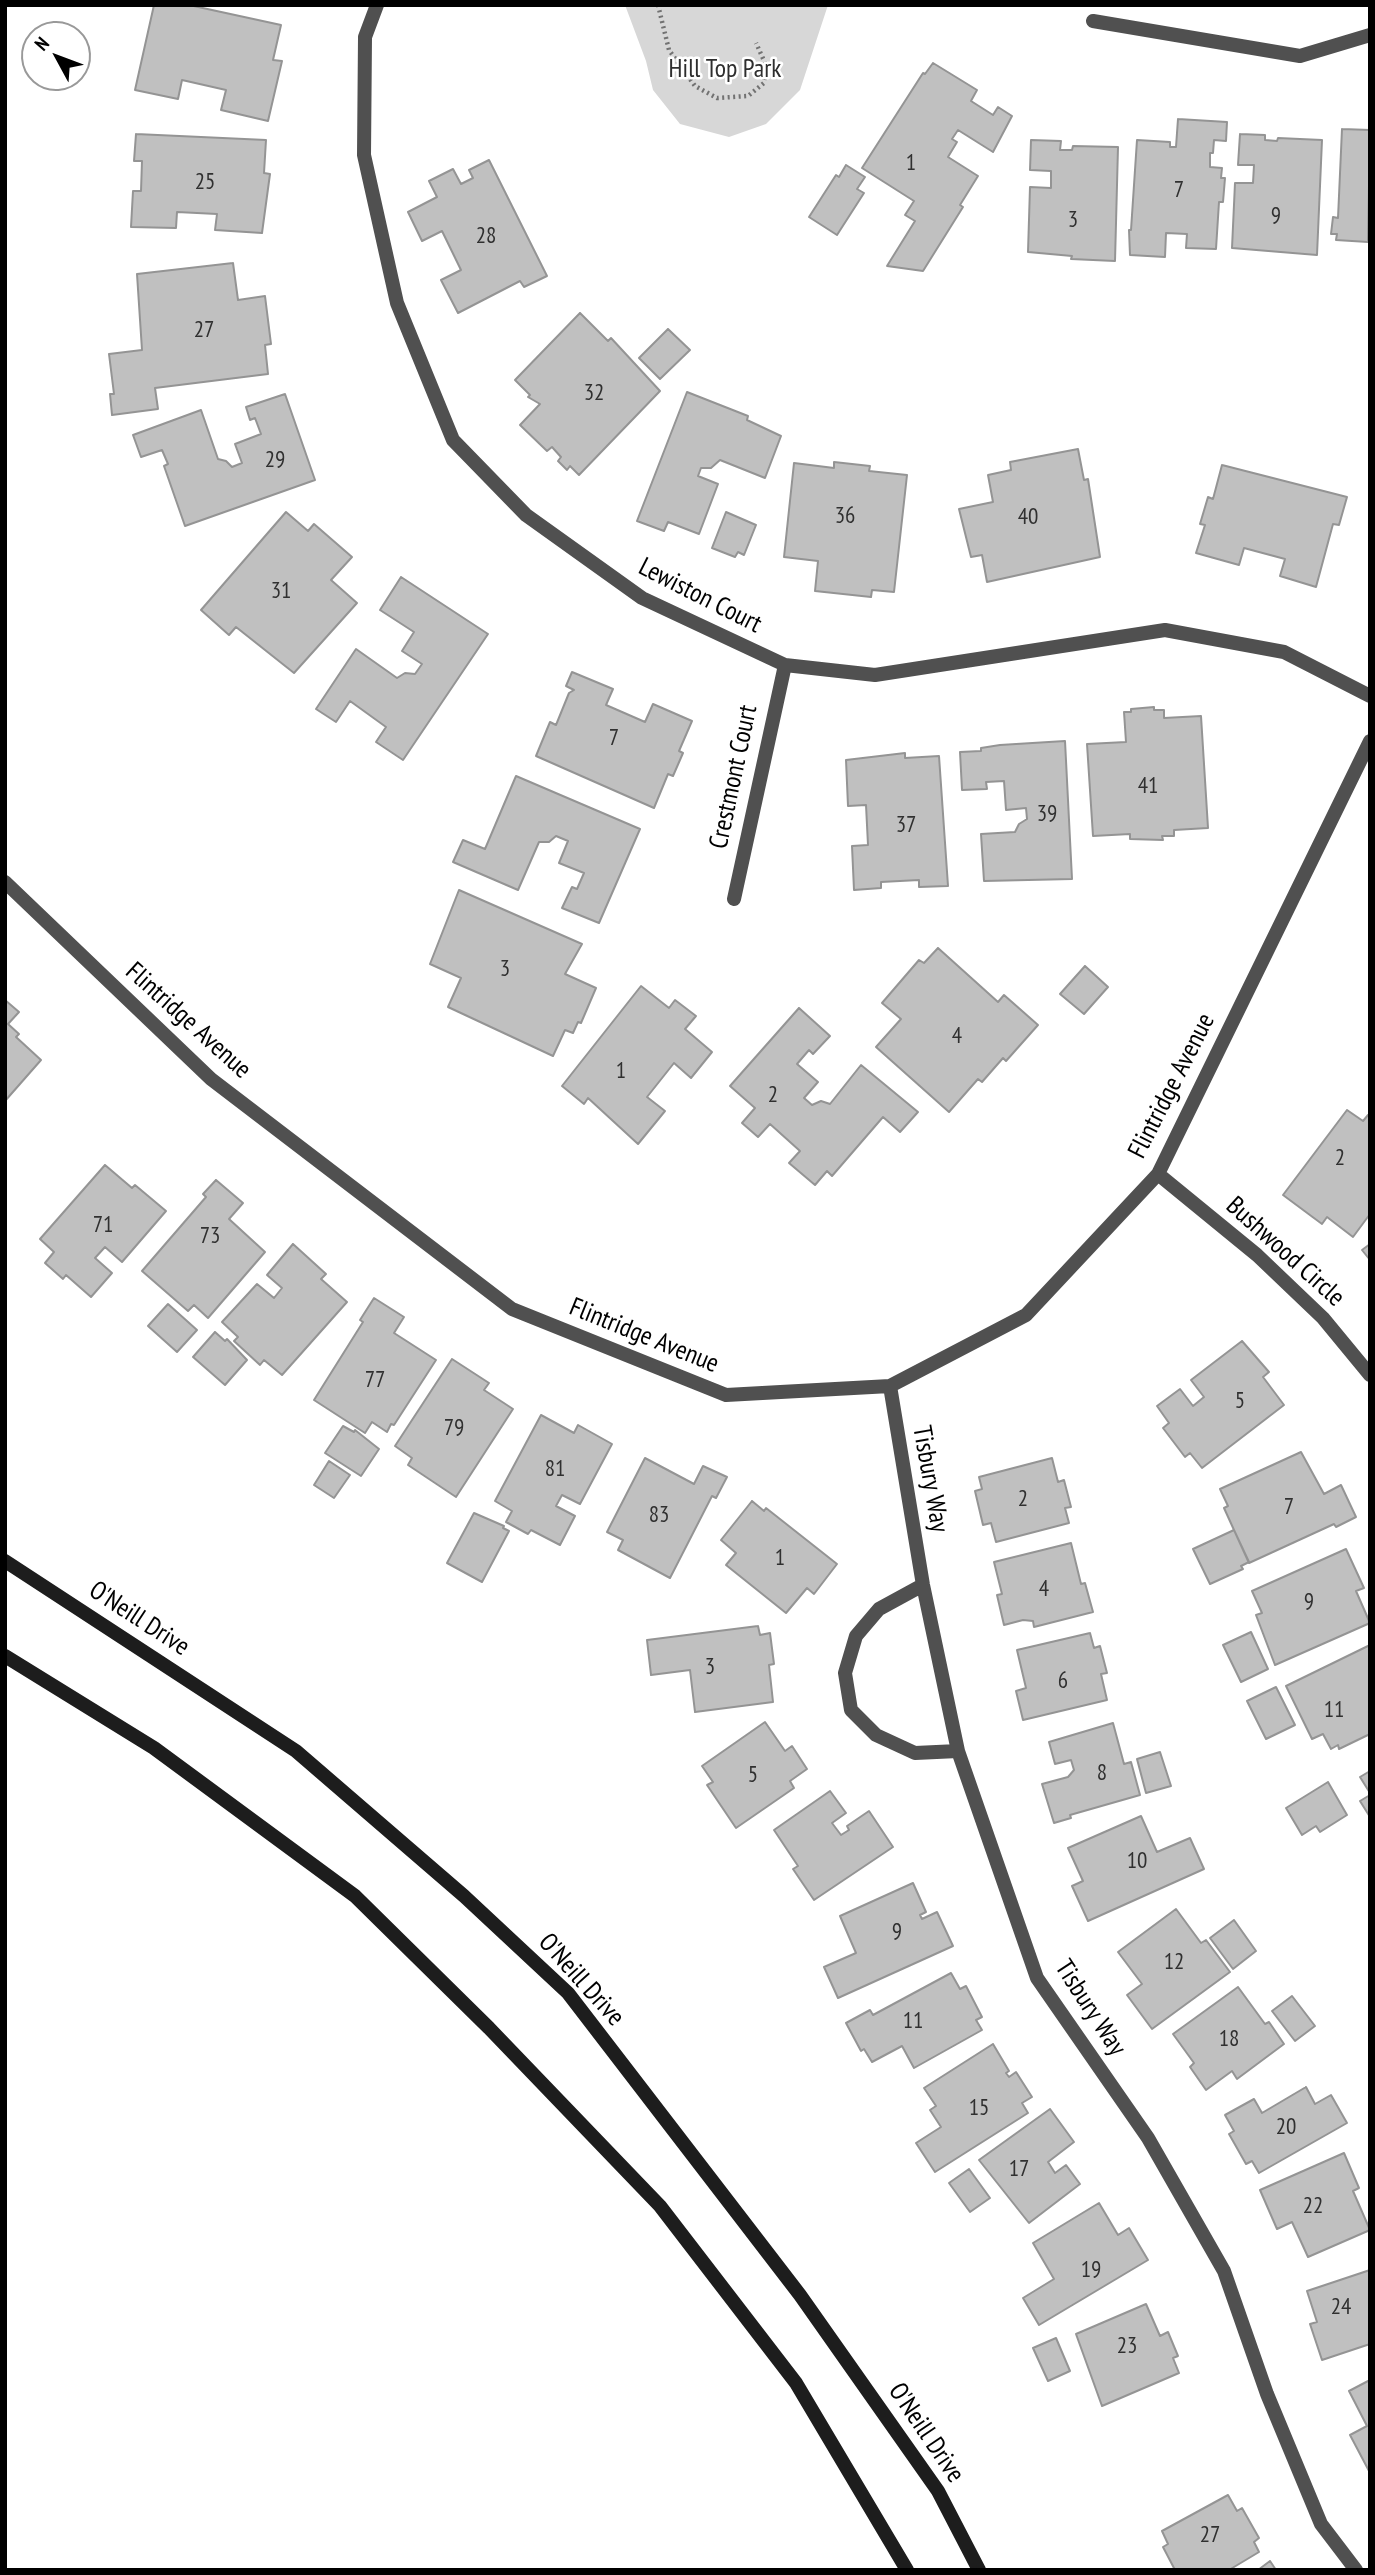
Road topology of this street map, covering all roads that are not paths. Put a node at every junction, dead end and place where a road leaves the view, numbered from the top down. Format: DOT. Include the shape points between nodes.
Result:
graph roads {
  1 [pos="377,5"];
  2 [pos="1093,21"];
  3 [pos="1370,35"];
  4 [pos="785,665"];
  5 [pos="1370,696"];
  6 [pos="1370,741"];
  7 [pos="5,882"];
  8 [pos="734,899"];
  9 [pos="1158,1174"];
  10 [pos="1370,1375"];
  11 [pos="890,1386"];
  12 [pos="5,1562"];
  13 [pos="923,1585"];
  14 [pos="5,1656"];
  15 [pos="958,1751"];
  16 [pos="907,2570"];
  17 [pos="979,2570"];
  18 [pos="1356,2570"];
  1 -- 4 [label="street, Lewiston Court" via="365,37 364,155 397,303 453,440 526,515 642,598"];
  2 -- 3 [label="street" via="1300,56"];
  4 -- 5 [label="street, Lewiston Court" via="875,675 1164,630 1284,652"];
  4 -- 8 [label="street, Crestmont Court"];
  6 -- 9 [label="street, Flintridge Avenue"];
  7 -- 11 [label="street, Flintridge Avenue" via="211,1079 512,1309 726,1395"];
  9 -- 10 [label="street, Bushwood Circle" via="1257,1255 1323,1318"];
  9 -- 11 [label="street, Flintridge Avenue" via="1026,1315"];
  11 -- 13 [label="street, Tisbury Way"];
  12 -- 17 [label="main road, O'Neill Drive" via="296,1751 568,1993 800,2295 938,2491"];
  13 -- 15 [label="street, Tisbury Way"];
  13 -- 15 [label="street" via="879,1609 856,1636 845,1673 850,1710 876,1735 915,1753"];
  14 -- 16 [label="main road" via="153,1748 355,1896 489,2028 668,2217 796,2383"];
  15 -- 18 [label="street, Tisbury Way" via="1037,1978 1148,2138 1224,2271 1267,2394 1321,2524"];
}
